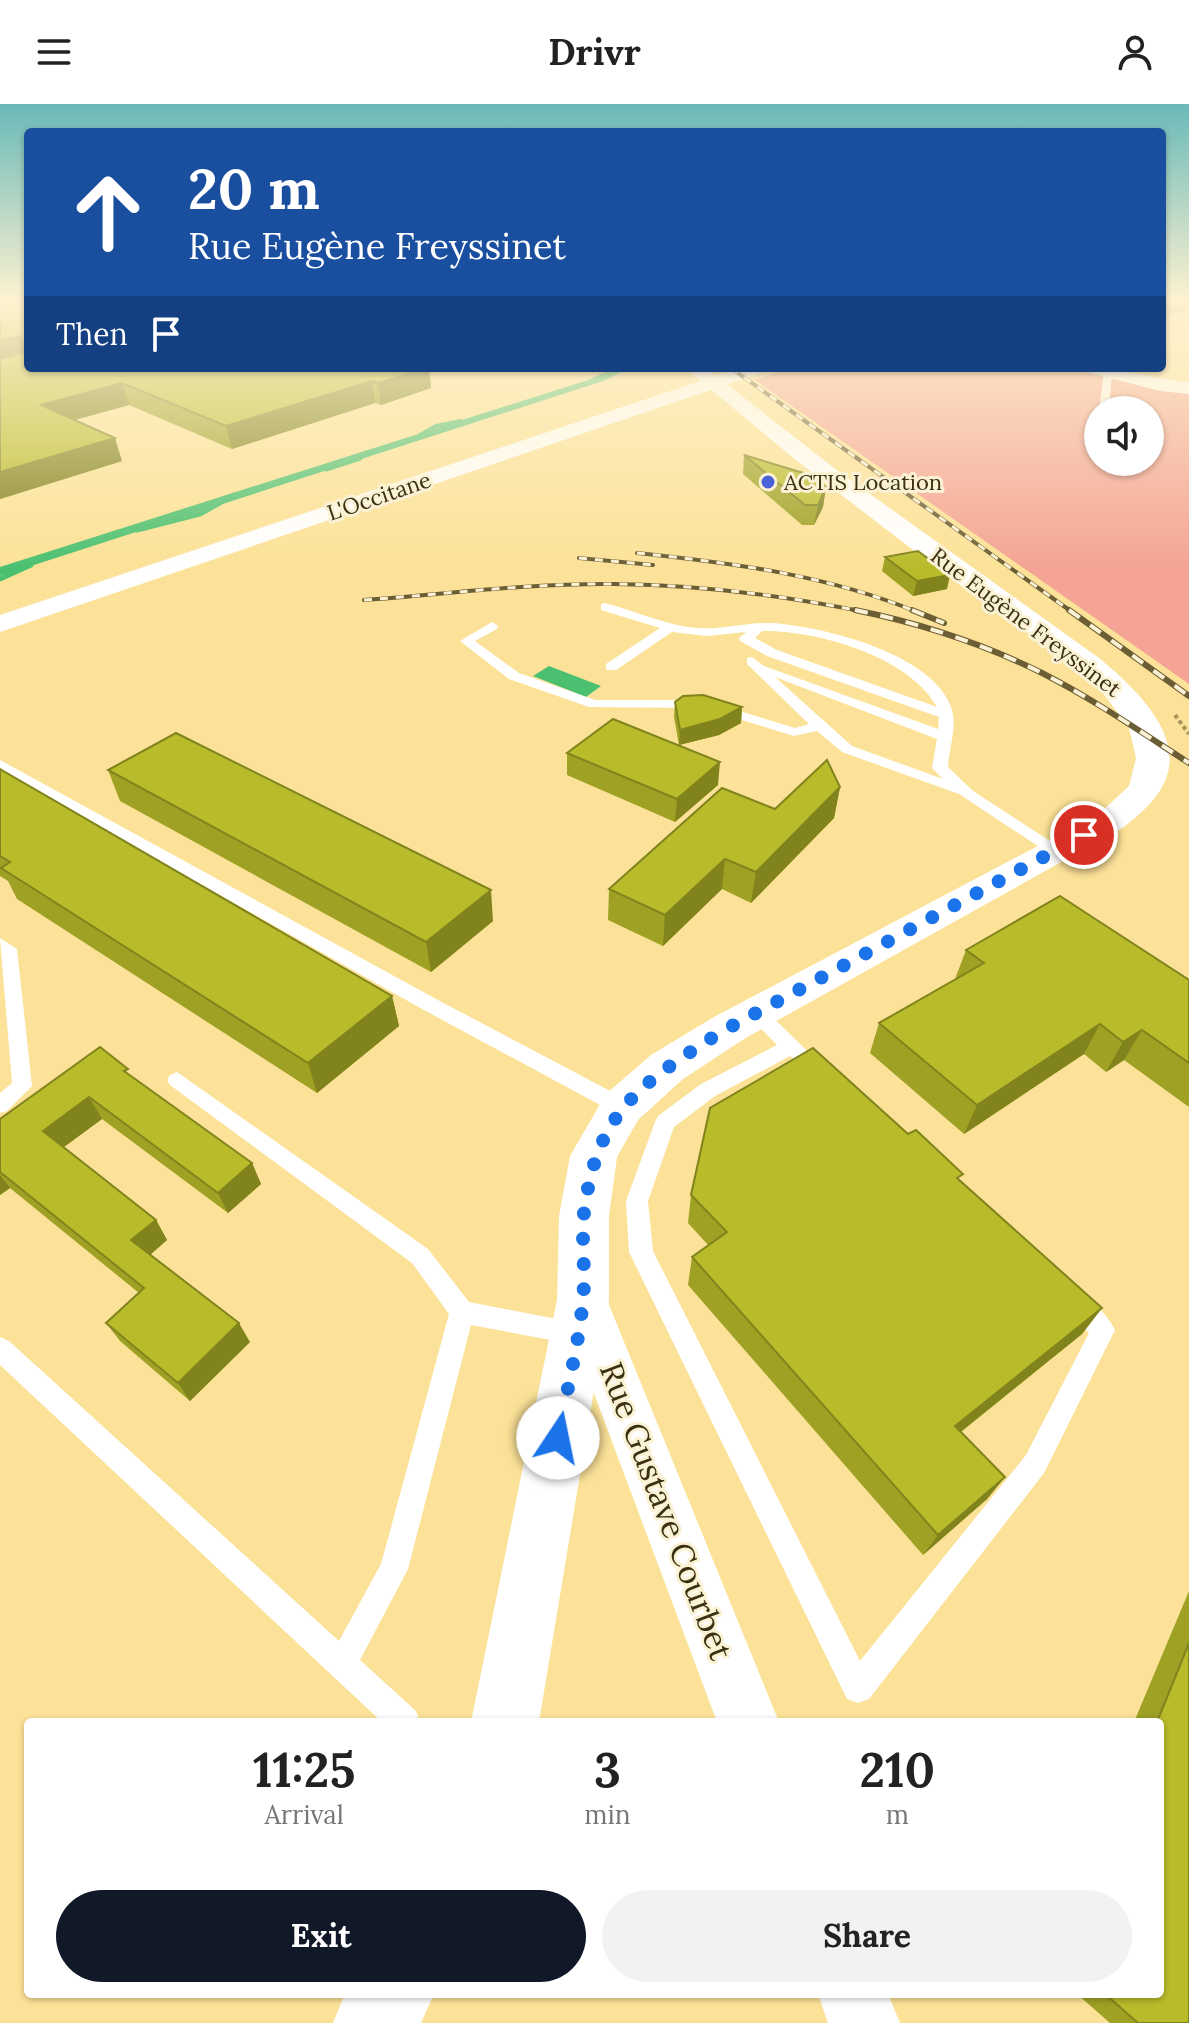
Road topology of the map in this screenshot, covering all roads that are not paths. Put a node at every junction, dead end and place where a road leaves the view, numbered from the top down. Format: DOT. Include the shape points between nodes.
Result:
graph roads {
  1 [pos="656,392"];
  2 [pos="658,392"];
  3 [pos="704,392"];
  4 [pos="605,607"];
  5 [pos="0,608"];
  6 [pos="0,624"];
  7 [pos="492,626"];
  8 [pos="672,626"];
  9 [pos="753,641"];
  10 [pos="611,667"];
  11 [pos="939,699"];
  12 [pos="820,726"];
  13 [pos="945,726"];
  14 [pos="0,765"];
  15 [pos="968,794"];
  16 [pos="1056,850"];
  17 [pos="0,944"];
  18 [pos="756,1013"];
  19 [pos="792,1046"];
  20 [pos="177,1080"];
  21 [pos="835,1086"];
  22 [pos="0,1105"];
  23 [pos="622,1107"];
  24 [pos="1050,1279"];
  25 [pos="462,1312"];
  26 [pos="580,1317"];
  27 [pos="0,1349"];
  28 [pos="342,1664"];
  29 [pos="401,1718"];
  30 [pos="506,1718"];
  31 [pos="746,1718"];
  32 [pos="392,1998"];
  33 [pos="855,1998"];
  34 [pos="372,2023"];
  35 [pos="864,2023"];
  1 -- 5 [label="main road, L'Occitane"];
  2 -- 6 [label="main road, L'Occitane"];
  3 -- 16 [label="main road, Rue Eugène Freyssinet" via="753,417 1093,667 1129,701 1145,726 1154,762 1142,796 1112,820"];
  4 -- 8 [label="lane"];
  7 -- 12 [label="lane" via="466,641 514,676 594,704 703,704 794,732"];
  8 -- 9 [label="lane"];
  8 -- 10 [label="lane"];
  9 -- 11 [label="lane" via="762,638"];
  9 -- 11 [label="lane" via="825,637 885,655 921,678"];
  9 -- 12 [label="lane"];
  9 -- 13 [label="lane"];
  9 -- 13 [label="lane" via="783,678"];
  11 -- 13 [label="lane"];
  12 -- 15 [label="lane" via="847,749"];
  13 -- 15 [label="lane" via="940,768"];
  14 -- 23 [label="lane"];
  15 -- 16 [label="lane"];
  16 -- 18 [label="main road, Rue Eugène Freyssinet"];
  17 -- 22 [label="lane" via="8,949 22,1086"];
  18 -- 19 [label="lane"];
  18 -- 23 [label="main road, Rue Eugène Freyssinet" via="667,1067"];
  19 -- 21 [label="lane"];
  19 -- 24 [label="lane" via="708,1090 665,1122 637,1201 641,1252 858,1688 1035,1464 1103,1330"];
  20 -- 25 [label="lane" via="420,1256"];
  23 -- 26 [label="main road, Rue Eugène Freyssinet" via="594,1156 584,1216"];
  25 -- 26 [label="lane"];
  25 -- 28 [label="lane" via="394,1569"];
  26 -- 30 [label="main road, Rue Eugène Freyssinet"];
  26 -- 31 [label="street, Rue Gustave Courbet"];
  27 -- 28 [label="lane"];
  28 -- 29 [label="lane"];
  32 -- 34 [label="main road"];
  33 -- 35 [label="street"];
}
